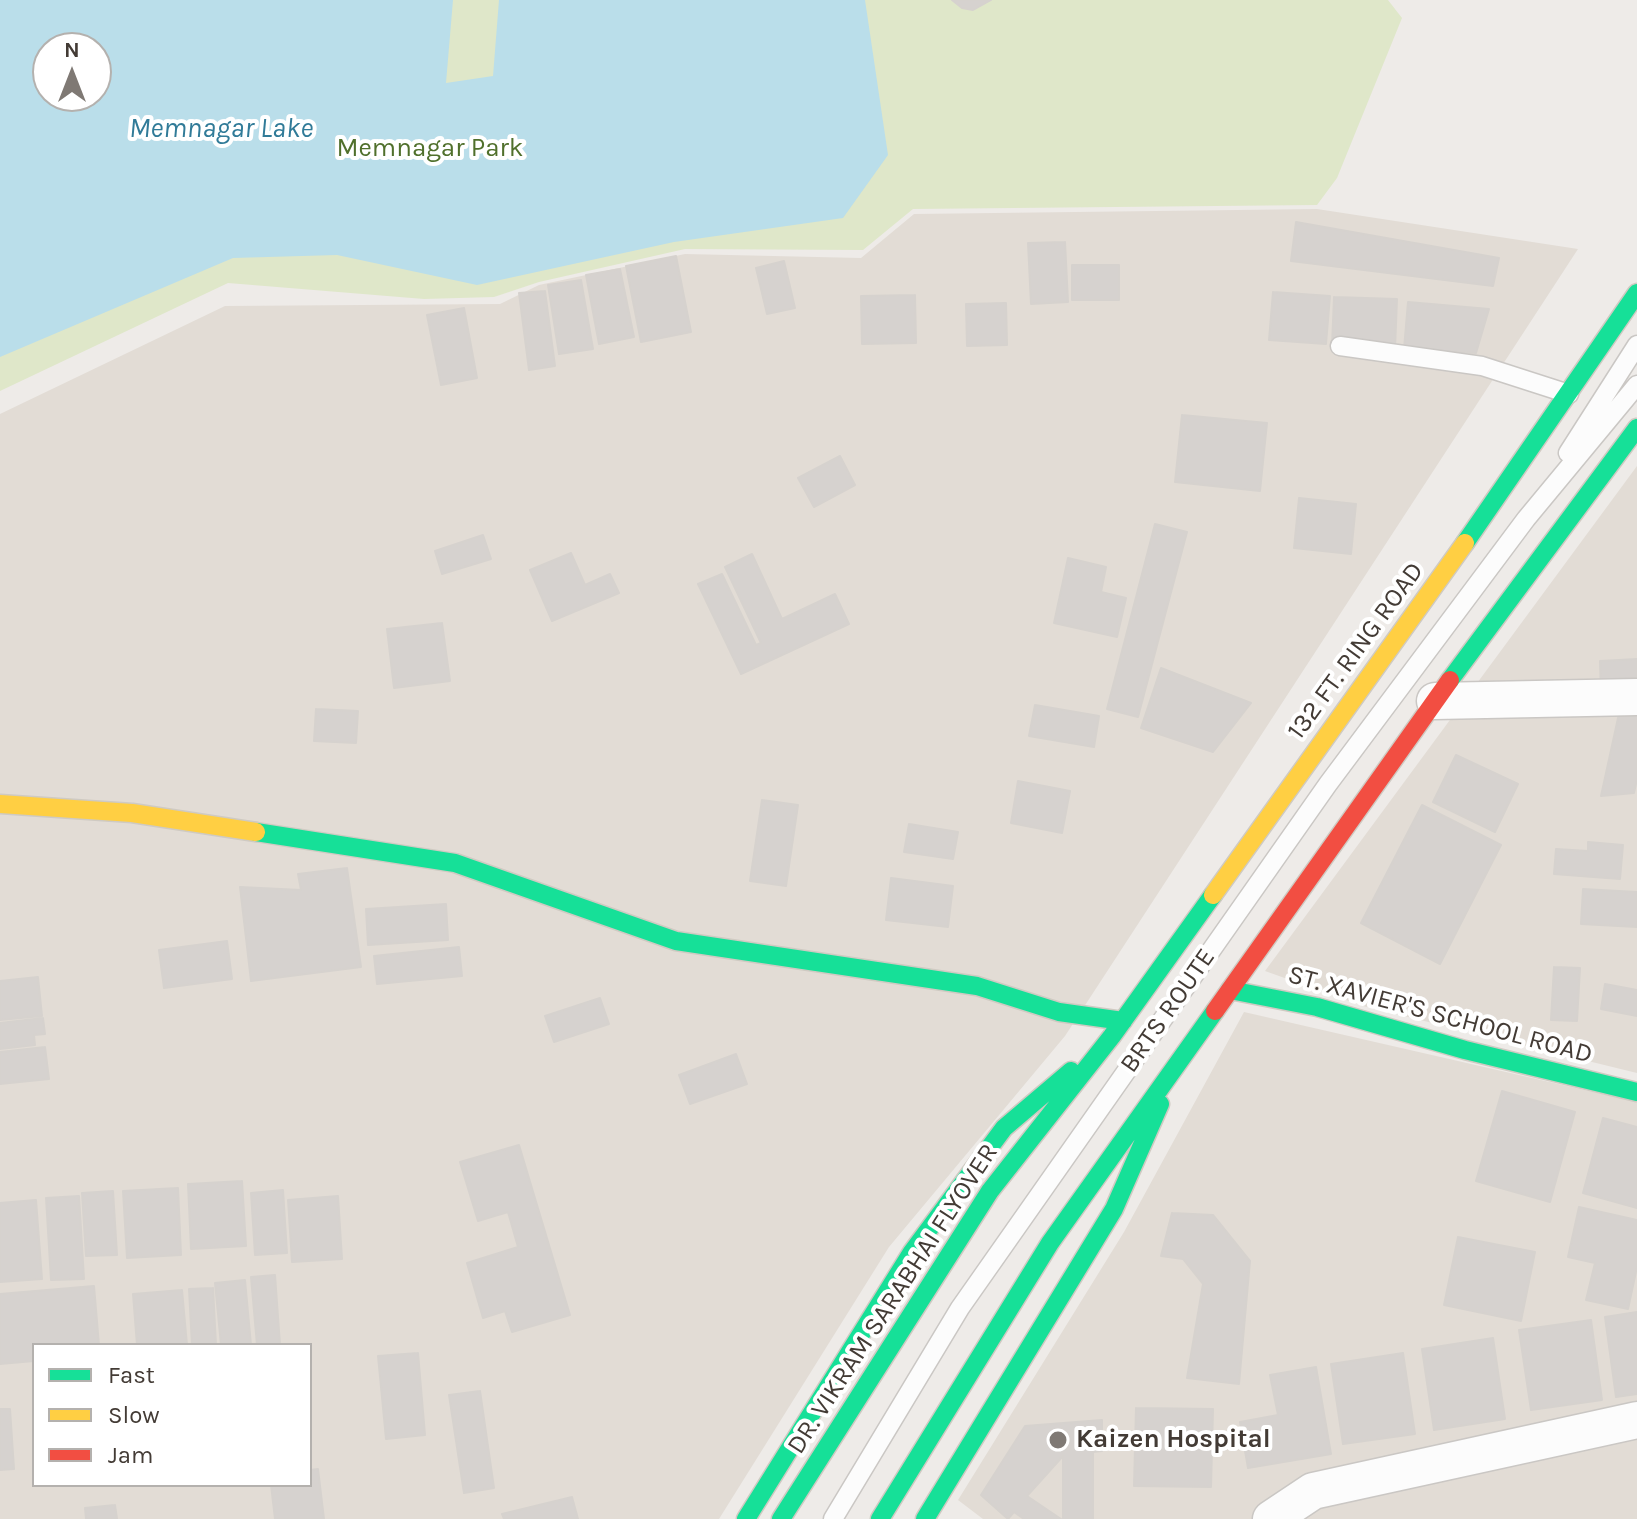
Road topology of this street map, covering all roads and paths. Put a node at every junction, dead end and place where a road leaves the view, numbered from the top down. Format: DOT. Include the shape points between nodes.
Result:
graph roads {
  1 [pos="1637,293"];
  2 [pos="1637,345"];
  3 [pos="1340,346"];
  4 [pos="1637,385"];
  5 [pos="1569,394"];
  6 [pos="1637,428"];
  7 [pos="1526,519"];
  8 [pos="1637,697"];
  9 [pos="1435,701"];
  10 [pos="0,804"];
  11 [pos="1230,990"];
  12 [pos="1117,1028"];
  13 [pos="1179,1062"];
  14 [pos="1637,1092"];
  15 [pos="1637,1420"];
  16 [pos="930,1517"];
  17 [pos="746,1519"];
  18 [pos="781,1519"];
  19 [pos="833,1519"];
  20 [pos="880,1519"];
  21 [pos="1271,1519"];
  1 -- 5 [label="main road, 132 FT. RING ROAD"];
  2 -- 7 [label="lane"];
  3 -- 5 [label="lane" via="1482,366"];
  4 -- 7 [label="lane"];
  5 -- 12 [label="main road, 132 FT. RING ROAD"];
  6 -- 9 [label="main road"];
  7 -- 19 [label="lane, BRTS ROUTE" via="1328,784 969,1295"];
  8 -- 9 [label="street"];
  9 -- 11 [label="main road"];
  10 -- 12 [label="main road" via="132,813 455,863 676,941 977,986"];
  11 -- 13 [label="main road"];
  11 -- 14 [label="main road, ST. XAVIER'S SCHOOL ROAD" via="1317,1007"];
  12 -- 17 [label="main road" via="1004,1128 912,1252"];
  12 -- 18 [label="main road, DR. VIKRAM SARABHAI FLYOVER" via="990,1191"];
  13 -- 16 [label="main road" via="1114,1209"];
  13 -- 20 [label="main road" via="1050,1243"];
  15 -- 21 [label="street" via="1313,1491"];
}
